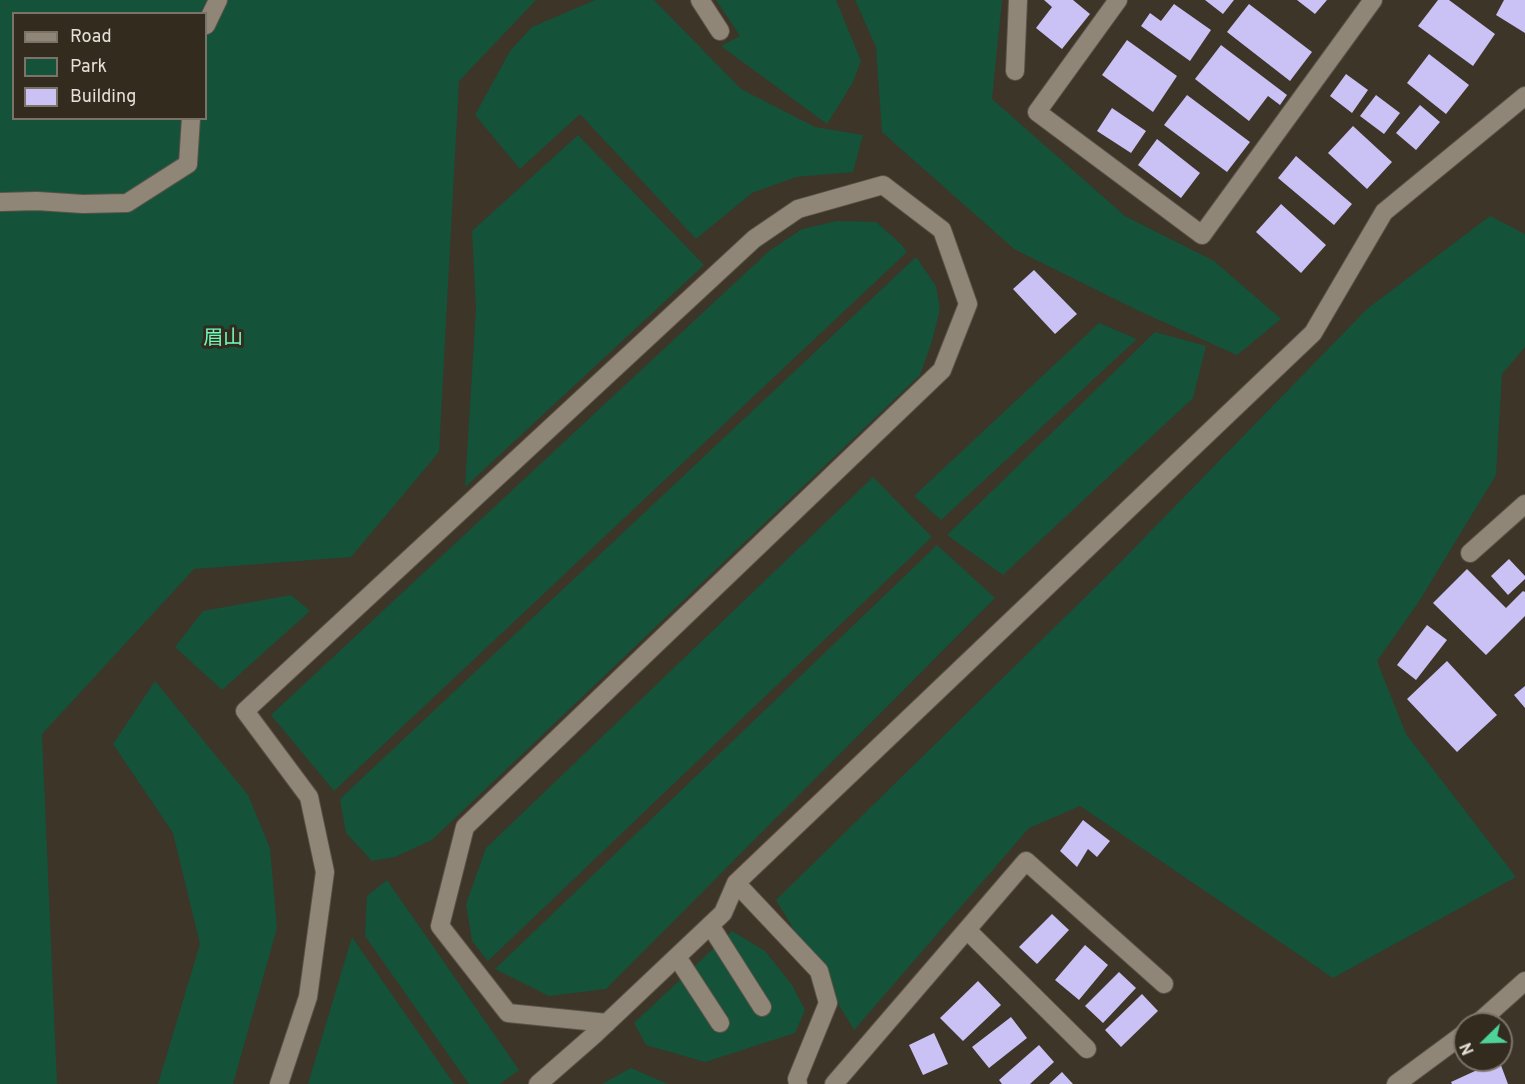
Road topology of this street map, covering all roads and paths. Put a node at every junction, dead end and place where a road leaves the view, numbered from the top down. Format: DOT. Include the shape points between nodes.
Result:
graph roads {
  1 [pos="218,0"];
  2 [pos="700,0"];
  3 [pos="1018,0"];
  4 [pos="1118,0"];
  5 [pos="1373,0"];
  6 [pos="207,23"];
  7 [pos="720,31"];
  8 [pos="1015,71"];
  9 [pos="1525,96"];
  10 [pos="190,120"];
  11 [pos="0,202"];
  12 [pos="1525,504"];
  13 [pos="1470,553"];
  14 [pos="736,883"];
  15 [pos="710,925"];
  16 [pos="967,930"];
  17 [pos="677,957"];
  18 [pos="1525,981"];
  19 [pos="1164,984"];
  20 [pos="762,1007"];
  21 [pos="1490,1012"];
  22 [pos="607,1023"];
  23 [pos="720,1023"];
  24 [pos="1453,1042"];
  25 [pos="1087,1049"];
  26 [pos="279,1084"];
  27 [pos="538,1084"];
  28 [pos="798,1084"];
  29 [pos="834,1084"];
  30 [pos="1396,1084"];
  1 -- 6 [label="street"];
  2 -- 7 [label="street"];
  3 -- 8 [label="street"];
  4 -- 5 [label="street" via="1037,112 1202,235"];
  9 -- 14 [label="street" via="1384,212 1313,333"];
  10 -- 11 [label="street" via="188,164 128,203"];
  12 -- 13 [label="street"];
  14 -- 15 [label="street" via="723,913"];
  14 -- 28 [label="street" via="819,971 828,1003"];
  15 -- 17 [label="street"];
  15 -- 20 [label="street"];
  16 -- 19 [label="street" via="1026,861"];
  16 -- 25 [label="street"];
  16 -- 29 [label="street"];
  17 -- 22 [label="street"];
  17 -- 23 [label="street"];
  18 -- 21 [label="street"];
  22 -- 26 [label="street" via="508,1013 440,926 465,827 942,370 968,304 942,230 883,185 798,209 754,239 245,711 309,797 325,872 308,998"];
  22 -- 27 [label="street"];
  24 -- 30 [label="street"];
}
